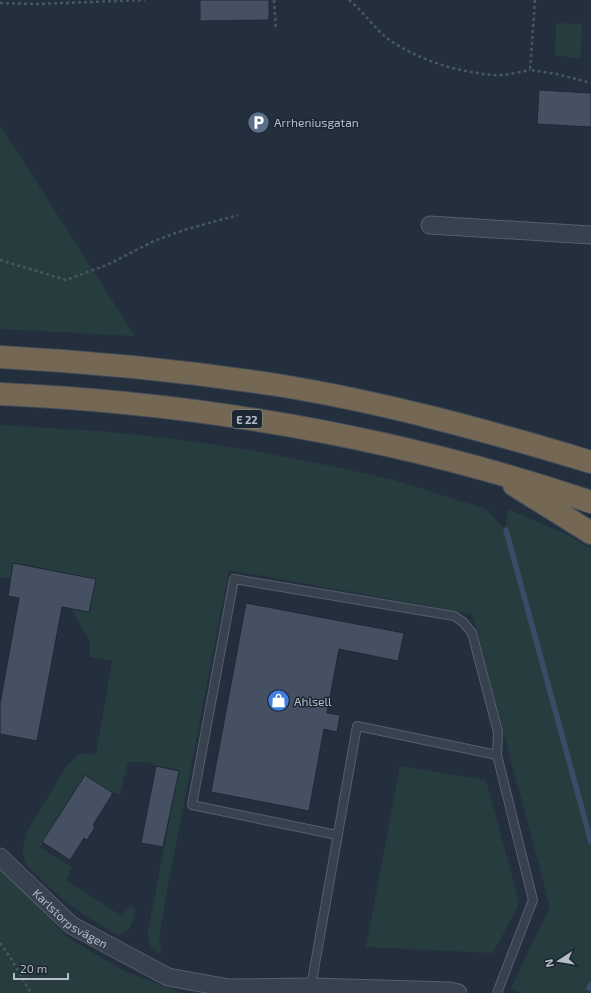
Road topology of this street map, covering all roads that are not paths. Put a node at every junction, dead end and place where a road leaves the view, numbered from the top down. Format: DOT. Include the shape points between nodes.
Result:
graph roads {
  1 [pos="430,225"];
  2 [pos="591,235"];
  3 [pos="0,357"];
  4 [pos="0,394"];
  5 [pos="591,462"];
  6 [pos="491,471"];
  7 [pos="591,502"];
  8 [pos="591,533"];
  9 [pos="497,755"];
  10 [pos="337,835"];
  11 [pos="0,857"];
  12 [pos="311,987"];
  13 [pos="458,993"];
  14 [pos="497,993"];
  1 -- 2 [label="street"];
  3 -- 5 [label="highway" via="150,368 278,386 445,421"];
  4 -- 6 [label="highway, E 22" via="148,405 267,421 365,440"];
  6 -- 7 [label="highway, E 22"];
  6 -- 8 [label="highway"];
  9 -- 10 [label="lane" via="357,726"];
  9 -- 10 [label="lane" via="498,732 472,633 463,622 454,616 234,579 192,805"];
  9 -- 14 [label="lane" via="533,900"];
  10 -- 12 [label="lane"];
  11 -- 12 [label="street, Karlstorpsvägen" via="71,925 168,977 229,988"];
  12 -- 13 [label="street, Karlstorpsvägen"];
}
